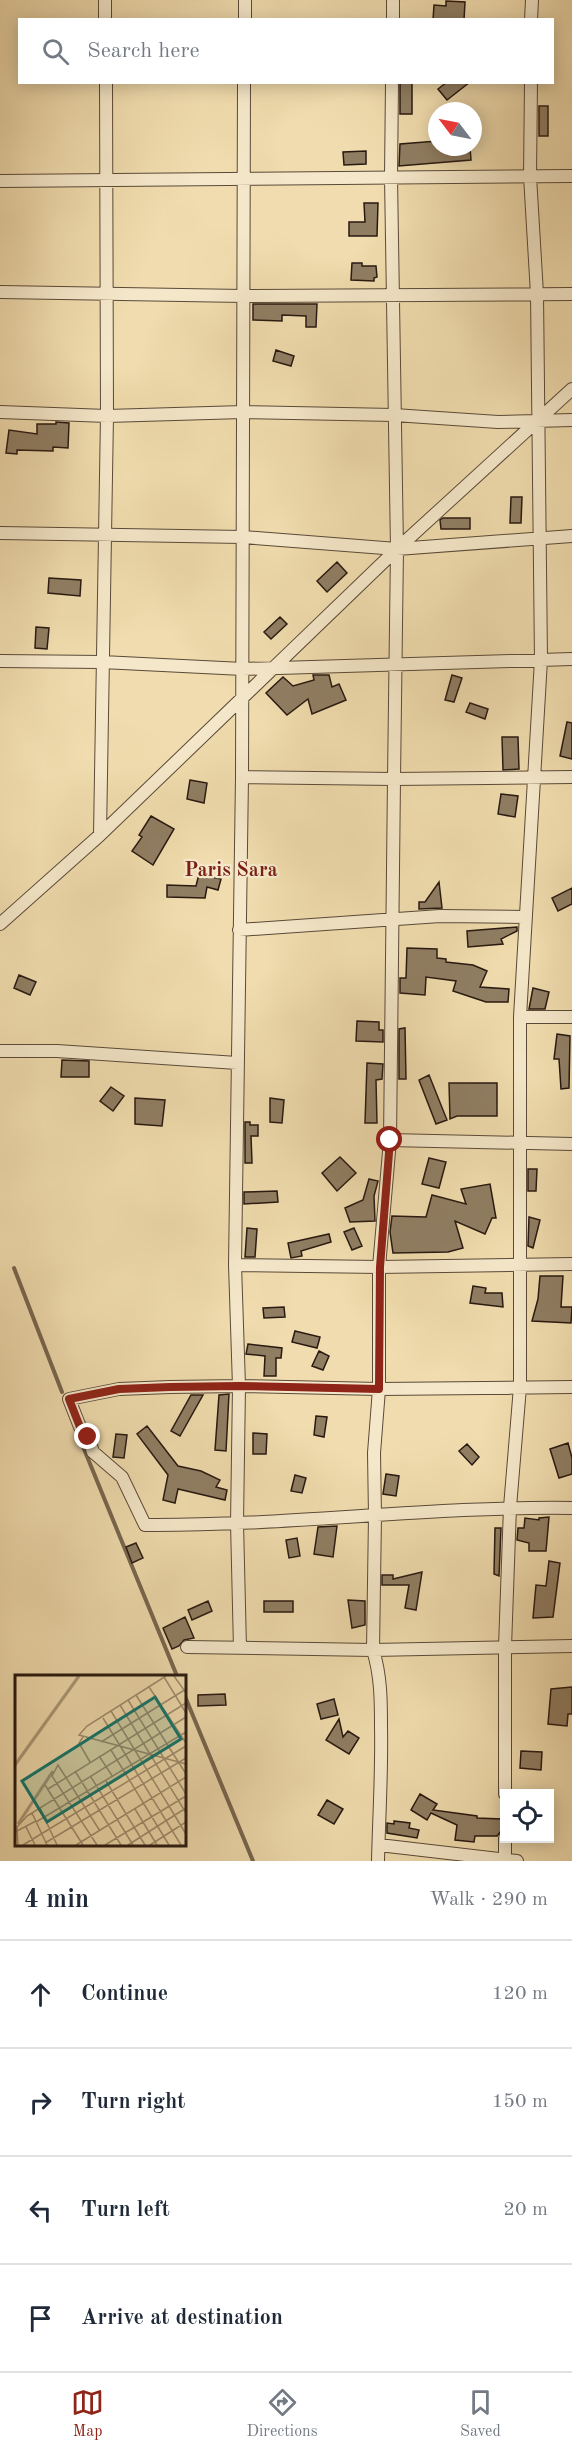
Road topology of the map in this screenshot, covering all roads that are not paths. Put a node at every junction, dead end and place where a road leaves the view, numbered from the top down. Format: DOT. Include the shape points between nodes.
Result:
graph roads {
  1 [pos="105,0"];
  2 [pos="245,0"];
  3 [pos="393,0"];
  4 [pos="532,0"];
  5 [pos="105,18"];
  6 [pos="245,18"];
  7 [pos="393,18"];
  8 [pos="531,18"];
  9 [pos="106,84"];
  10 [pos="244,84"];
  11 [pos="392,84"];
  12 [pos="531,84"];
  13 [pos="530,176"];
  14 [pos="572,176"];
  15 [pos="391,177"];
  16 [pos="243,179"];
  17 [pos="0,181"];
  18 [pos="107,181"];
  19 [pos="0,292"];
  20 [pos="105,292"];
  21 [pos="537,294"];
  22 [pos="572,294"];
  23 [pos="243,296"];
  24 [pos="393,296"];
  25 [pos="572,389"];
  26 [pos="0,412"];
  27 [pos="243,412"];
  28 [pos="394,415"];
  29 [pos="107,416"];
  30 [pos="572,420"];
  31 [pos="539,421"];
  32 [pos="0,533"];
  33 [pos="105,536"];
  34 [pos="572,536"];
  35 [pos="243,537"];
  36 [pos="539,537"];
  37 [pos="397,549"];
  38 [pos="572,659"];
  39 [pos="541,660"];
  40 [pos="0,661"];
  41 [pos="102,662"];
  42 [pos="394,665"];
  43 [pos="273,668"];
  44 [pos="243,669"];
  45 [pos="242,698"];
  46 [pos="242,777"];
  47 [pos="572,777"];
  48 [pos="535,778"];
  49 [pos="394,779"];
  50 [pos="100,835"];
  51 [pos="526,917"];
  52 [pos="392,918"];
  53 [pos="0,924"];
  54 [pos="240,930"];
  55 [pos="520,1017"];
  56 [pos="572,1017"];
  57 [pos="0,1050"];
  58 [pos="237,1063"];
  59 [pos="390,1140"];
  60 [pos="521,1143"];
  61 [pos="572,1144"];
  62 [pos="521,1264"];
  63 [pos="572,1264"];
  64 [pos="235,1265"];
  65 [pos="380,1267"];
  66 [pos="239,1386"];
  67 [pos="520,1387"];
  68 [pos="572,1387"];
  69 [pos="379,1389"];
  70 [pos="510,1507"];
  71 [pos="572,1508"];
  72 [pos="375,1516"];
  73 [pos="237,1523"];
  74 [pos="572,1646"];
  75 [pos="187,1647"];
  76 [pos="506,1647"];
  77 [pos="240,1648"];
  78 [pos="373,1650"];
  79 [pos="505,1789"];
  80 [pos="506,1843"];
  81 [pos="379,1845"];
  82 [pos="378,1861"];
  83 [pos="509,1861"];
  1 -- 5 [label="street"];
  2 -- 6 [label="street"];
  3 -- 7 [label="street"];
  4 -- 8 [label="street"];
  9 -- 18 [label="street"];
  10 -- 16 [label="street"];
  11 -- 15 [label="street"];
  12 -- 13 [label="street"];
  13 -- 14 [label="street"];
  13 -- 15 [label="street"];
  13 -- 21 [label="street"];
  15 -- 16 [label="street"];
  15 -- 24 [label="street"];
  16 -- 18 [label="street"];
  16 -- 23 [label="street"];
  17 -- 18 [label="street"];
  18 -- 20 [label="street"];
  19 -- 20 [label="street"];
  20 -- 23 [label="street"];
  20 -- 29 [label="street"];
  21 -- 22 [label="street"];
  21 -- 24 [label="street"];
  21 -- 31 [label="street"];
  23 -- 24 [label="street"];
  23 -- 27 [label="street"];
  24 -- 28 [label="street"];
  25 -- 31 [label="street"];
  26 -- 29 [label="street"];
  27 -- 28 [label="street"];
  27 -- 29 [label="street"];
  27 -- 35 [label="street"];
  28 -- 31 [label="street"];
  28 -- 37 [label="street"];
  29 -- 33 [label="street"];
  30 -- 31 [label="street"];
  31 -- 36 [label="street"];
  31 -- 37 [label="street"];
  32 -- 33 [label="street"];
  33 -- 35 [label="street"];
  33 -- 41 [label="street"];
  34 -- 36 [label="street"];
  35 -- 37 [label="street"];
  35 -- 44 [label="street"];
  36 -- 37 [label="street"];
  36 -- 39 [label="street"];
  37 -- 42 [label="street"];
  37 -- 43 [label="street"];
  38 -- 39 [label="street"];
  39 -- 42 [label="street"];
  39 -- 48 [label="street"];
  40 -- 41 [label="street"];
  41 -- 44 [label="street"];
  41 -- 50 [label="street"];
  42 -- 43 [label="street"];
  42 -- 49 [label="street"];
  43 -- 44 [label="street"];
  43 -- 45 [label="street"];
  44 -- 45 [label="street"];
  45 -- 46 [label="street"];
  45 -- 50 [label="street"];
  46 -- 49 [label="street"];
  46 -- 54 [label="street"];
  47 -- 48 [label="street"];
  48 -- 49 [label="street"];
  48 -- 51 [label="street"];
  49 -- 52 [label="street"];
  50 -- 53 [label="street"];
  51 -- 52 [label="street"];
  51 -- 55 [label="street"];
  52 -- 54 [label="street"];
  52 -- 59 [label="street"];
  54 -- 58 [label="street"];
  55 -- 56 [label="street"];
  55 -- 60 [label="street"];
  57 -- 58 [label="street"];
  58 -- 64 [label="street"];
  59 -- 60 [label="street"];
  59 -- 65 [label="street"];
  60 -- 61 [label="street"];
  60 -- 62 [label="street"];
  62 -- 63 [label="street"];
  62 -- 65 [label="street"];
  62 -- 67 [label="street"];
  64 -- 65 [label="street"];
  64 -- 66 [label="street"];
  65 -- 69 [label="street"];
  66 -- 69 [label="street"];
  66 -- 73 [label="street"];
  66 -- 73 [label="street" via="119,1389 69,1399 93,1452 122,1478 145,1525"];
  67 -- 68 [label="street"];
  67 -- 69 [label="street"];
  67 -- 70 [label="street"];
  69 -- 72 [label="street"];
  70 -- 71 [label="street"];
  70 -- 72 [label="street"];
  70 -- 76 [label="street"];
  72 -- 73 [label="street"];
  72 -- 78 [label="street"];
  73 -- 77 [label="street"];
  74 -- 76 [label="street"];
  75 -- 77 [label="street"];
  76 -- 78 [label="street"];
  76 -- 79 [label="street"];
  77 -- 78 [label="street"];
  78 -- 81 [label="street" via="381,1690"];
  80 -- 83 [label="street"];
  81 -- 82 [label="street"];
  81 -- 83 [label="street"];
}
